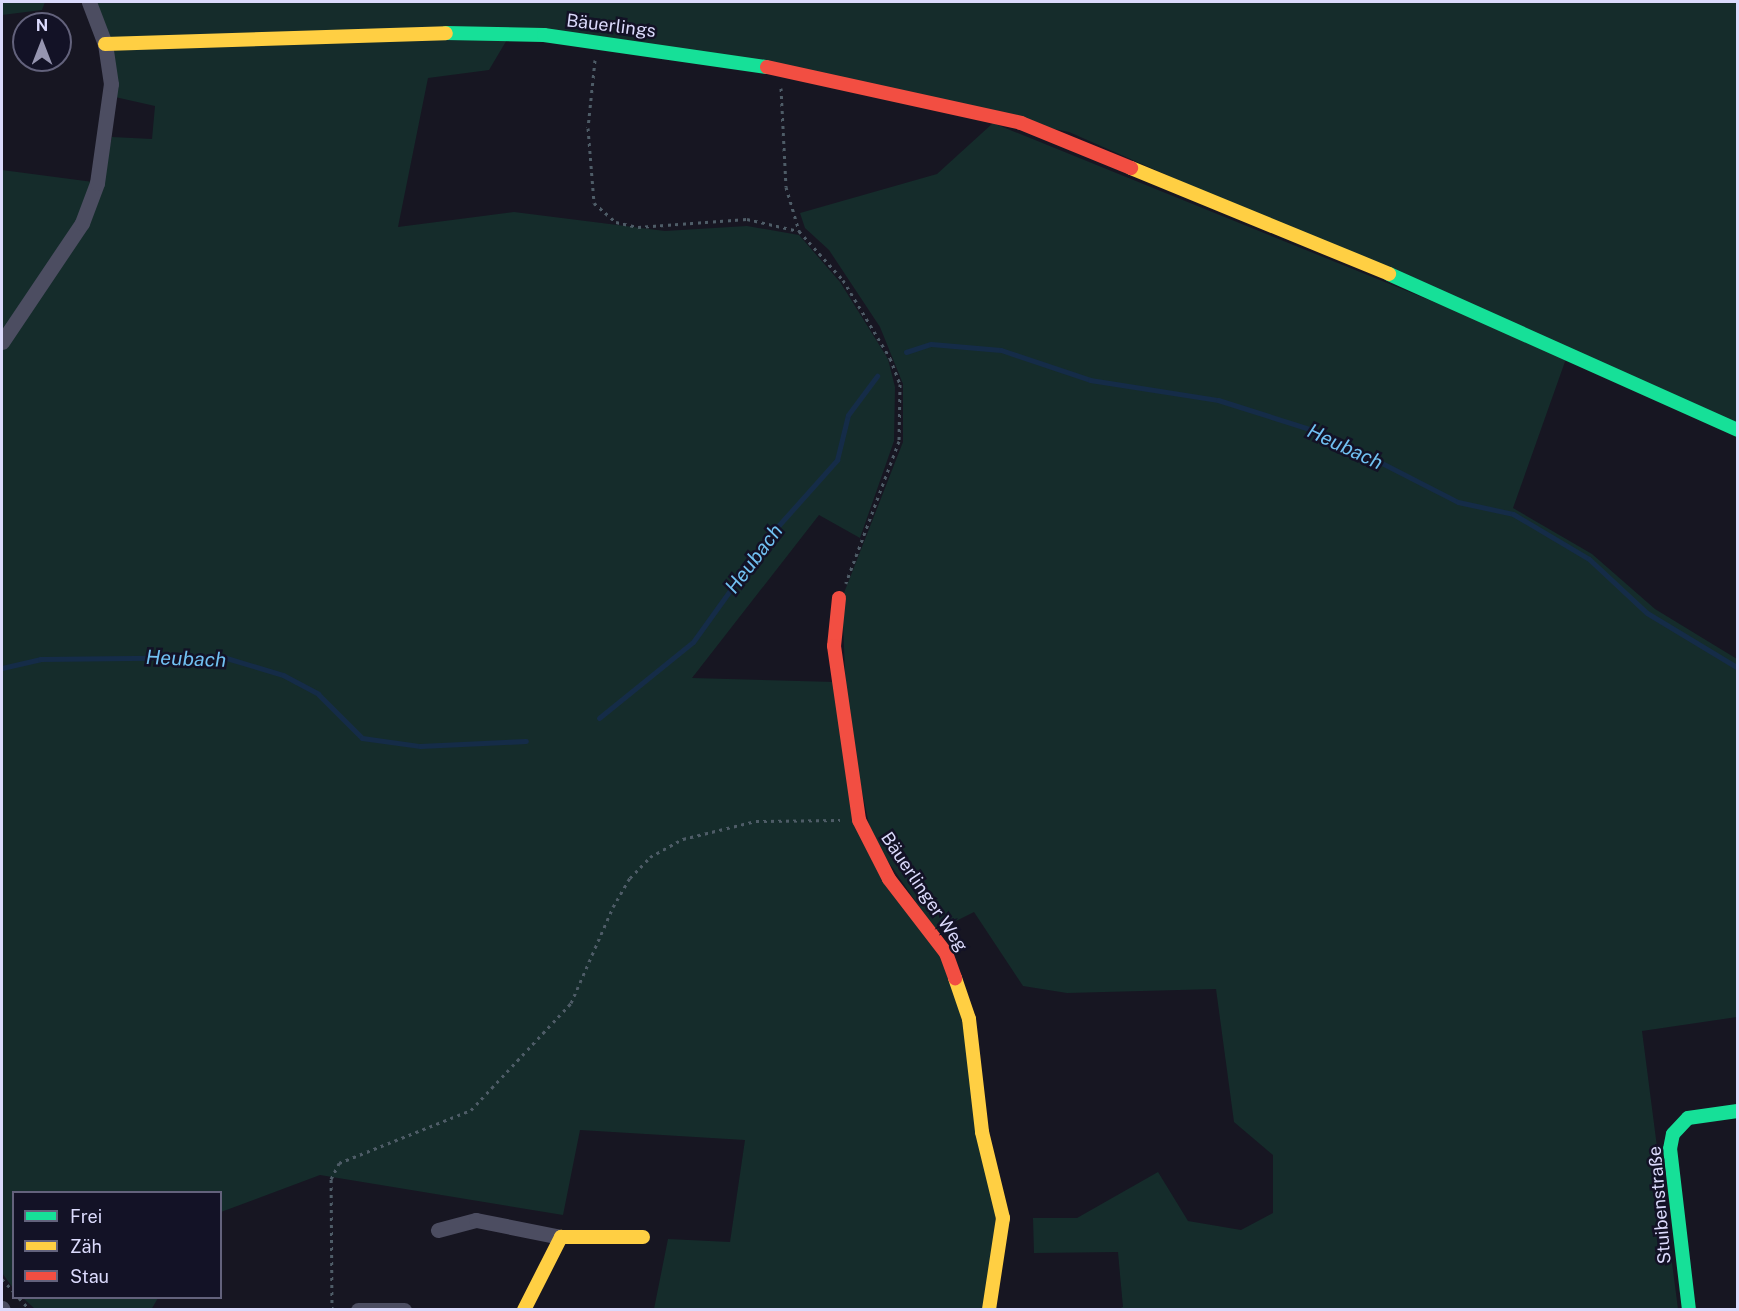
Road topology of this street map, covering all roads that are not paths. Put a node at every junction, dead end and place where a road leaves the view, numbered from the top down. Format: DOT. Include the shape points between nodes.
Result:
graph roads {
  1 [pos="89,2"];
  2 [pos="105,44"];
  3 [pos="2,342"];
  4 [pos="1737,430"];
  5 [pos="839,598"];
  6 [pos="1737,1111"];
  7 [pos="438,1230"];
  8 [pos="561,1237"];
  9 [pos="643,1237"];
  10 [pos="358,1310"];
  11 [pos="404,1310"];
  12 [pos="524,1310"];
  13 [pos="989,1310"];
  14 [pos="1689,1310"];
  1 -- 2 [label="street"];
  2 -- 3 [label="street" via="111,84 97,183 82,223"];
  2 -- 4 [label="street, Bäuerlings" via="495,32 596,41 781,69 1067,138 1674,397"];
  5 -- 13 [label="street, Bäuerlinger Weg" via="834,646 859,820 889,879 946,953 964,993 982,1132 1002,1207"];
  6 -- 14 [label="street, Stuibenstraße" via="1688,1118 1673,1134 1670,1149"];
  7 -- 8 [label="street" via="476,1220"];
  8 -- 9 [label="street"];
  8 -- 12 [label="street"];
  10 -- 11 [label="street"];
}
